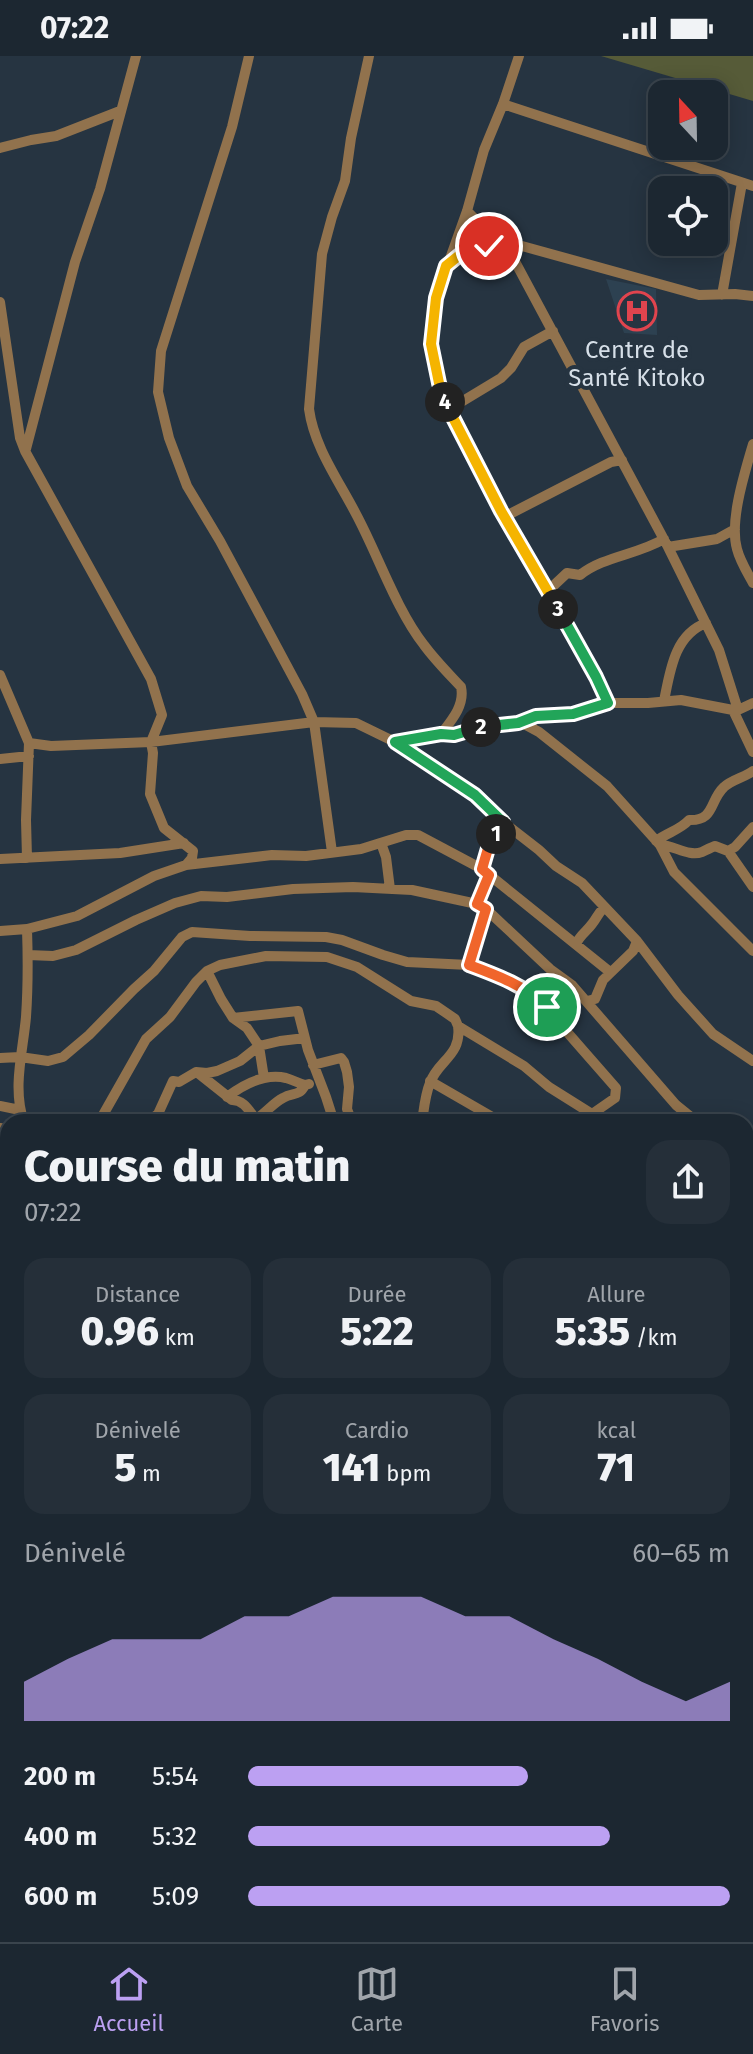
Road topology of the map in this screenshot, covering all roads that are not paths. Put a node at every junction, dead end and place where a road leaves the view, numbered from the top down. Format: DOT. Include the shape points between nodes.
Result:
graph roads {
  1 [pos="136,56"];
  2 [pos="249,56"];
  3 [pos="369,56"];
  4 [pos="519,56"];
  5 [pos="503,104"];
  6 [pos="120,111"];
  7 [pos="0,148"];
  8 [pos="747,184"];
  9 [pos="467,211"];
  10 [pos="501,239"];
  11 [pos="446,266"];
  12 [pos="722,295"];
  13 [pos="753,296"];
  14 [pos="0,302"];
  15 [pos="553,331"];
  16 [pos="448,410"];
  17 [pos="753,444"];
  18 [pos="25,451"];
  19 [pos="622,460"];
  20 [pos="506,516"];
  21 [pos="735,529"];
  22 [pos="666,543"];
  23 [pos="753,583"];
  24 [pos="554,601"];
  25 [pos="706,623"];
  26 [pos="0,675"];
  27 [pos="668,677"];
  28 [pos="681,700"];
  29 [pos="664,701"];
  30 [pos="608,703"];
  31 [pos="753,703"];
  32 [pos="735,710"];
  33 [pos="536,716"];
  34 [pos="314,722"];
  35 [pos="518,723"];
  36 [pos="539,732"];
  37 [pos="441,734"];
  38 [pos="151,742"];
  39 [pos="395,742"];
  40 [pos="29,743"];
  41 [pos="753,752"];
  42 [pos="29,756"];
  43 [pos="0,759"];
  44 [pos="753,771"];
  45 [pos="503,822"];
  46 [pos="753,827"];
  47 [pos="184,843"];
  48 [pos="381,843"];
  49 [pos="658,843"];
  50 [pos="728,851"];
  51 [pos="332,852"];
  52 [pos="27,858"];
  53 [pos="0,859"];
  54 [pos="186,865"];
  55 [pos="486,872"];
  56 [pos="753,887"];
  57 [pos="390,889"];
  58 [pos="481,907"];
  59 [pos="604,908"];
  60 [pos="27,929"];
  61 [pos="0,931"];
  62 [pos="637,941"];
  63 [pos="576,944"];
  64 [pos="753,951"];
  65 [pos="28,955"];
  66 [pos="469,965"];
  67 [pos="207,971"];
  68 [pos="610,972"];
  69 [pos="587,1001"];
  70 [pos="233,1018"];
  71 [pos="458,1026"];
  72 [pos="305,1038"];
  73 [pos="259,1046"];
  74 [pos="20,1057"];
  75 [pos="0,1058"];
  76 [pos="753,1061"];
  77 [pos="313,1065"];
  78 [pos="196,1072"];
  79 [pos="264,1078"];
  80 [pos="317,1078"];
  81 [pos="430,1081"];
  82 [pos="305,1085"];
  83 [pos="227,1097"];
  84 [pos="0,1106"];
  85 [pos="20,1110"];
  86 [pos="21,1114"];
  87 [pos="104,1114"];
  88 [pos="158,1114"];
  89 [pos="252,1114"];
  90 [pos="265,1114"];
  91 [pos="331,1114"];
  92 [pos="349,1114"];
  93 [pos="424,1114"];
  94 [pos="487,1114"];
  95 [pos="592,1114"];
  96 [pos="687,1114"];
  1 -- 6 [label="street"];
  2 -- 34 [label="street" via="232,127 161,351 158,392 187,486"];
  3 -- 37 [label="street" via="345,181 322,254 310,417 317,442 401,607 423,644 461,687 461,702"];
  4 -- 5 [label="street"];
  5 -- 8 [label="street"];
  5 -- 9 [label="street"];
  6 -- 7 [label="street" via="56,136"];
  6 -- 18 [label="street"];
  8 -- 12 [label="street"];
  9 -- 10 [label="street"];
  9 -- 11 [label="street"];
  10 -- 11 [label="street" via="489,246 473,244"];
  10 -- 12 [label="street" via="674,289"];
  10 -- 15 [label="street"];
  11 -- 16 [label="street" via="431,344"];
  12 -- 13 [label="street"];
  14 -- 18 [label="street"];
  15 -- 16 [label="street" via="524,347 501,378"];
  15 -- 19 [label="street"];
  16 -- 20 [label="street"];
  17 -- 21 [label="street"];
  18 -- 38 [label="street" via="151,679 162,715"];
  19 -- 20 [label="street"];
  19 -- 22 [label="street"];
  20 -- 24 [label="street"];
  21 -- 22 [label="street" via="717,539"];
  21 -- 23 [label="street" via="736,546"];
  22 -- 24 [label="street" via="592,565 580,575 567,573 551,588"];
  22 -- 25 [label="street"];
  24 -- 30 [label="street"];
  25 -- 27 [label="street" via="678,648"];
  25 -- 32 [label="street"];
  26 -- 40 [label="street"];
  27 -- 28 [label="street"];
  27 -- 29 [label="street"];
  28 -- 29 [label="street"];
  28 -- 32 [label="street"];
  29 -- 30 [label="street"];
  30 -- 33 [label="street" via="573,714"];
  31 -- 32 [label="street"];
  32 -- 41 [label="street"];
  33 -- 35 [label="street"];
  33 -- 36 [label="street"];
  34 -- 38 [label="street"];
  34 -- 39 [label="street" via="356,723"];
  34 -- 51 [label="street"];
  35 -- 36 [label="street"];
  35 -- 37 [label="street"];
  36 -- 49 [label="street" via="607,786"];
  37 -- 39 [label="street"];
  38 -- 40 [label="street"];
  38 -- 47 [label="street" via="150,794 164,828"];
  39 -- 45 [label="street" via="475,795"];
  40 -- 42 [label="street"];
  42 -- 43 [label="street"];
  42 -- 52 [label="street"];
  44 -- 49 [label="street" via="725,786 708,815 689,820"];
  45 -- 55 [label="street" via="489,845"];
  45 -- 59 [label="street" via="582,883"];
  46 -- 50 [label="street"];
  47 -- 52 [label="street"];
  47 -- 54 [label="street" via="193,851"];
  48 -- 51 [label="street"];
  48 -- 55 [label="street" via="418,835"];
  48 -- 57 [label="street"];
  49 -- 50 [label="street" via="695,853 715,846"];
  49 -- 64 [label="street" via="674,872"];
  50 -- 56 [label="street"];
  51 -- 54 [label="street"];
  52 -- 53 [label="street"];
  54 -- 60 [label="street" via="77,916"];
  55 -- 58 [label="street"];
  55 -- 63 [label="street"];
  57 -- 58 [label="street"];
  57 -- 65 [label="street" via="201,896 149,914 76,950"];
  58 -- 66 [label="street"];
  58 -- 69 [label="street"];
  59 -- 62 [label="street"];
  59 -- 63 [label="street"];
  60 -- 61 [label="street"];
  60 -- 65 [label="street"];
  62 -- 68 [label="street"];
  62 -- 76 [label="street" via="713,1034"];
  63 -- 68 [label="street"];
  65 -- 74 [label="street"];
  66 -- 74 [label="street" via="407,962 326,937 192,932 72,1051 48,1061"];
  66 -- 95 [label="street" via="498,975 539,1000 616,1088 615,1098"];
  67 -- 70 [label="street"];
  67 -- 71 [label="street" via="266,956 327,957 357,967 411,1001 436,1006"];
  67 -- 87 [label="street" via="146,1039"];
  68 -- 69 [label="street" via="595,999"];
  69 -- 96 [label="street"];
  70 -- 72 [label="street" via="296,1010"];
  70 -- 73 [label="street"];
  71 -- 81 [label="street" via="454,1052"];
  71 -- 95 [label="street"];
  72 -- 73 [label="street"];
  72 -- 77 [label="street"];
  73 -- 78 [label="street" via="217,1071"];
  73 -- 79 [label="street"];
  74 -- 75 [label="street"];
  74 -- 85 [label="street"];
  77 -- 80 [label="street"];
  77 -- 92 [label="street" via="341,1058 344,1062"];
  78 -- 83 [label="street"];
  78 -- 88 [label="street" via="173,1081"];
  79 -- 82 [label="street"];
  79 -- 83 [label="street"];
  80 -- 82 [label="street"];
  80 -- 91 [label="street"];
  81 -- 93 [label="street"];
  81 -- 94 [label="street"];
  82 -- 90 [label="street"];
  83 -- 89 [label="street" via="243,1103"];
  84 -- 85 [label="street"];
  85 -- 86 [label="street"];
}
